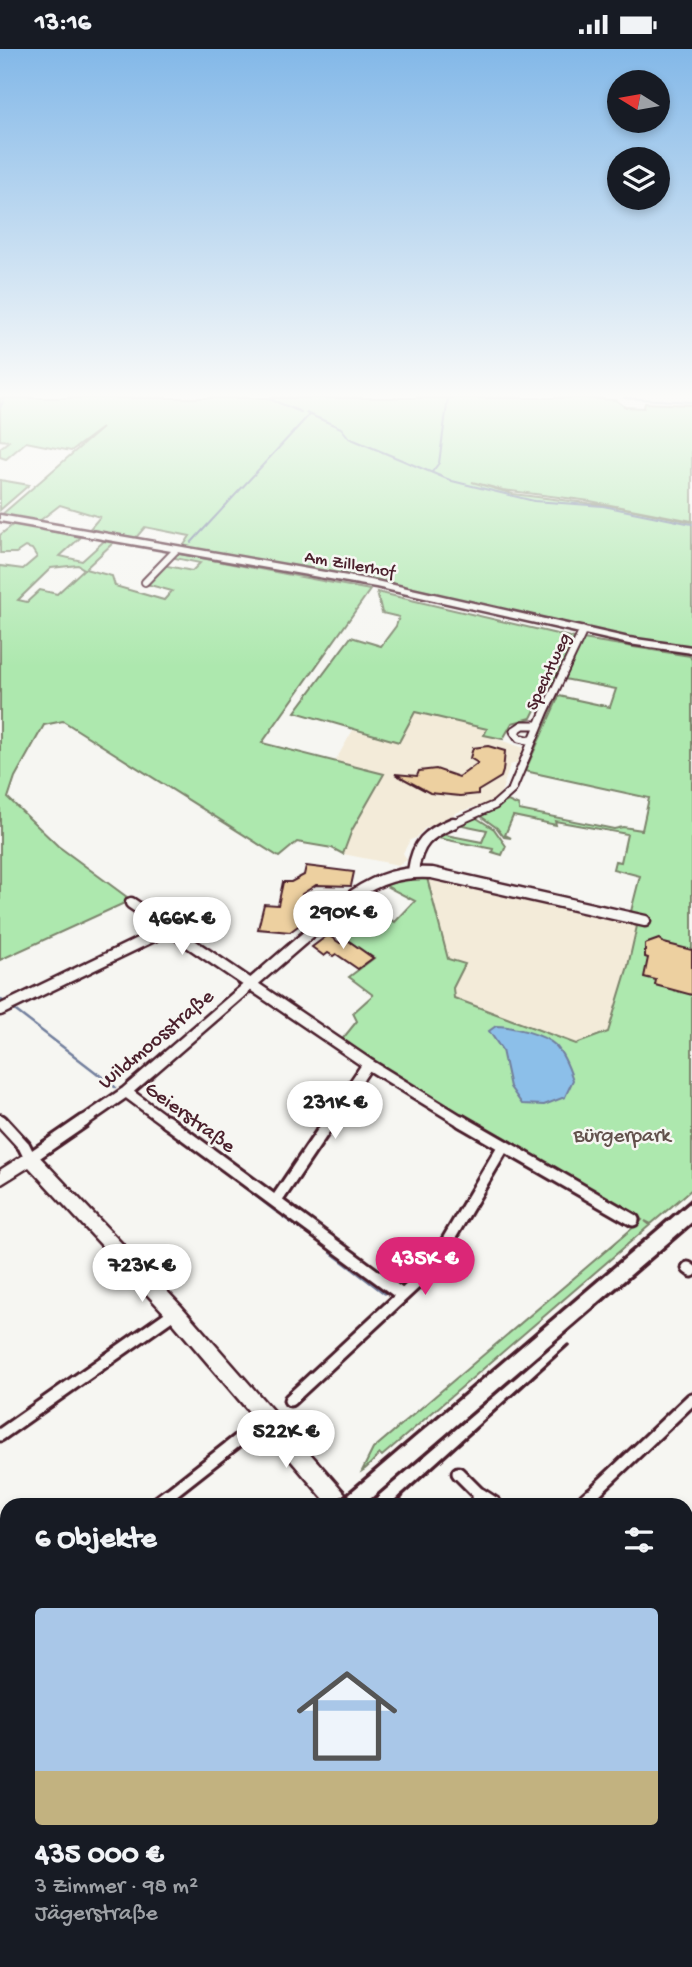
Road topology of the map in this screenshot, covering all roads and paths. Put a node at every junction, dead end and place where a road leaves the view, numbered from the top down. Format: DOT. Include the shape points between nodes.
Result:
graph roads {
  1 [pos="0,518"];
  2 [pos="176,550"];
  3 [pos="145,582"];
  4 [pos="583,631"];
  5 [pos="692,650"];
  6 [pos="538,725"];
  7 [pos="532,741"];
  8 [pos="413,871"];
  9 [pos="131,903"];
  10 [pos="645,921"];
  11 [pos="168,929"];
  12 [pos="251,985"];
  13 [pos="0,1010"];
  14 [pos="368,1064"];
  15 [pos="126,1092"];
  16 [pos="0,1121"];
  17 [pos="503,1147"];
  18 [pos="30,1158"];
  19 [pos="0,1178"];
  20 [pos="276,1201"];
  21 [pos="633,1220"];
  22 [pos="402,1295"];
  23 [pos="175,1312"];
  24 [pos="692,1399"];
  25 [pos="290,1401"];
  26 [pos="0,1435"];
  27 [pos="245,1435"];
  28 [pos="458,1473"];
  29 [pos="166,1498"];
  30 [pos="336,1498"];
  31 [pos="483,1498"];
  32 [pos="594,1498"];
  1 -- 2 [label="street, Am Zillerhof"];
  2 -- 3 [label="street"];
  2 -- 4 [label="street, Am Zillerhof" via="376,584"];
  4 -- 5 [label="street, Am Zillerhof"];
  4 -- 6 [label="street, Spechtweg"];
  6 -- 7 [label="street, Spechtweg"];
  6 -- 7 [label="street, Spechtweg" via="523,725 514,731 519,738"];
  7 -- 8 [label="street, Spechtweg" via="516,786 506,798 433,834 416,854"];
  8 -- 10 [label="street, Wildmoosstraße"];
  8 -- 12 [label="street, Wildmoosstraße" via="375,880"];
  9 -- 11 [label="street"];
  11 -- 12 [label="street"];
  11 -- 13 [label="street"];
  12 -- 14 [label="street"];
  12 -- 15 [label="street, Wildmoosstraße"];
  14 -- 17 [label="street"];
  14 -- 20 [label="street"];
  15 -- 18 [label="street, Wildmoosstraße"];
  15 -- 20 [label="street, Geierstraße"];
  16 -- 18 [label="street"];
  17 -- 21 [label="street"];
  17 -- 22 [label="street" via="431,1269"];
  18 -- 19 [label="street, Wildmoosstraße"];
  18 -- 23 [label="street"];
  20 -- 22 [label="street, Geierstraße"];
  22 -- 25 [label="street"];
  23 -- 26 [label="street"];
  23 -- 30 [label="street"];
  24 -- 32 [label="street"];
  27 -- 29 [label="street"];
  28 -- 31 [label="street"];
}
